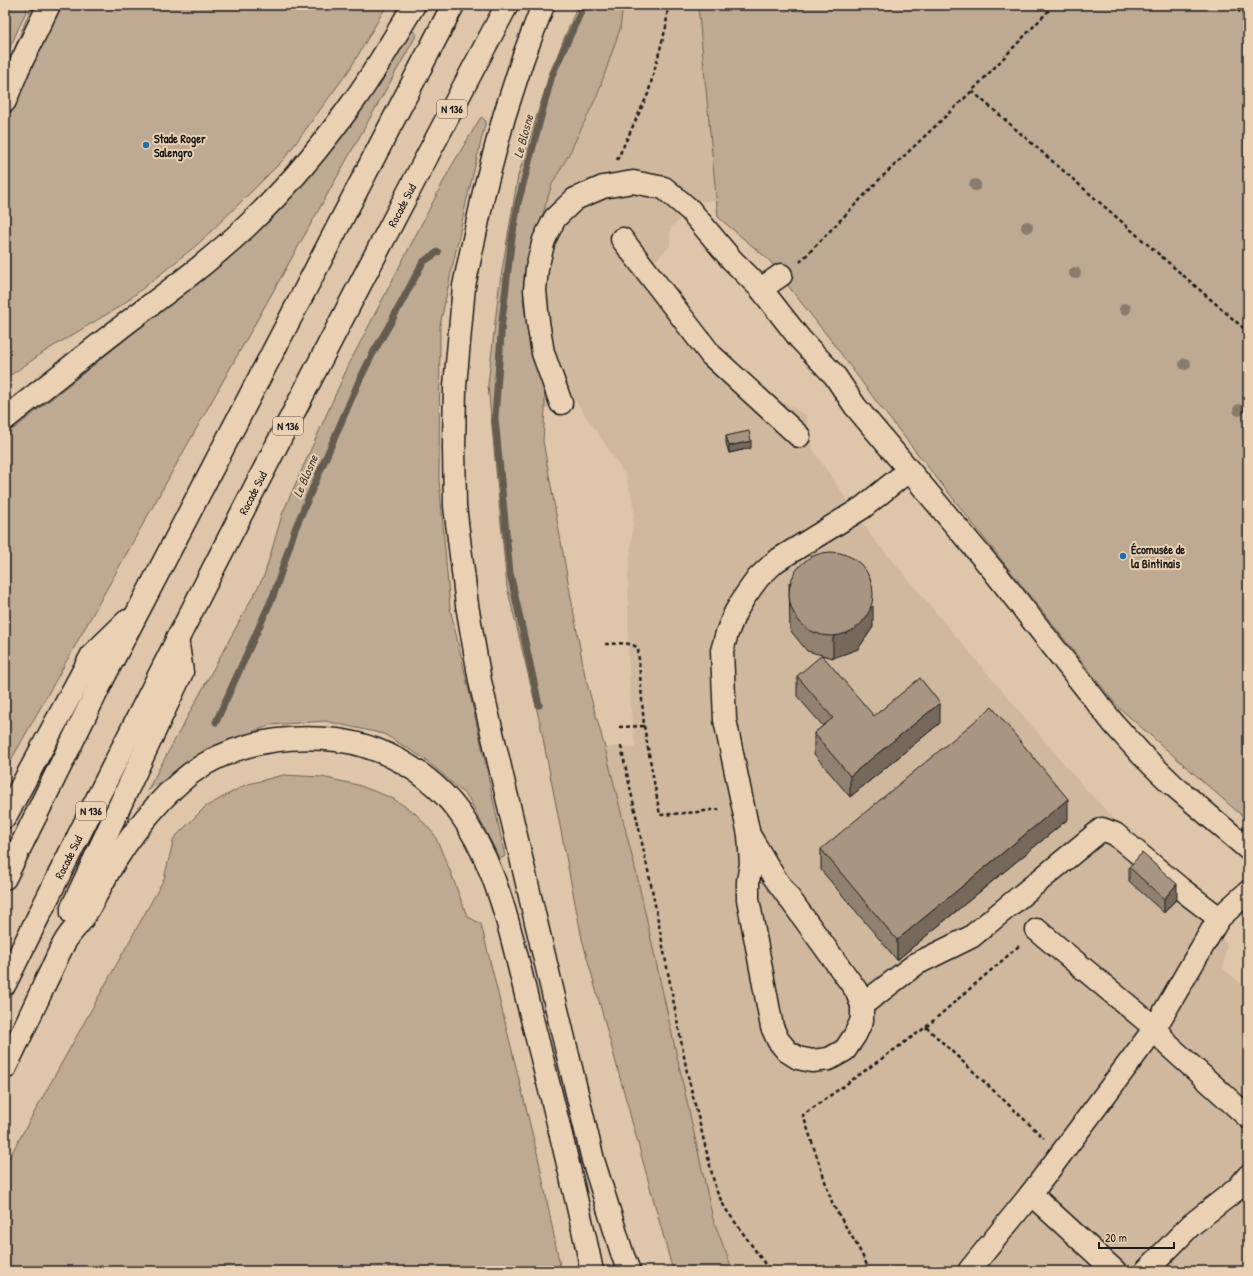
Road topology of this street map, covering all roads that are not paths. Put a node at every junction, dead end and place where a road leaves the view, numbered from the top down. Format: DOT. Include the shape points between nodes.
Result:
graph roads {
  1 [pos="49,5"];
  2 [pos="414,5"];
  3 [pos="453,5"];
  4 [pos="508,5"];
  5 [pos="543,5"];
  6 [pos="5,101"];
  7 [pos="622,239"];
  8 [pos="781,275"];
  9 [pos="761,289"];
  10 [pos="69,367"];
  11 [pos="561,403"];
  12 [pos="5,406"];
  13 [pos="5,419"];
  14 [pos="799,436"];
  15 [pos="908,471"];
  16 [pos="142,606"];
  17 [pos="177,638"];
  18 [pos="5,817"];
  19 [pos="749,835"];
  20 [pos="1248,850"];
  21 [pos="5,878"];
  22 [pos="1248,892"];
  23 [pos="1219,918"];
  24 [pos="1037,930"];
  25 [pos="66,940"];
  26 [pos="5,984"];
  27 [pos="862,1005"];
  28 [pos="1155,1028"];
  29 [pos="5,1068"];
  30 [pos="1248,1117"];
  31 [pos="1248,1176"];
  32 [pos="1031,1194"];
  33 [pos="592,1271"];
  34 [pos="628,1271"];
  35 [pos="969,1271"];
  36 [pos="1115,1271"];
  37 [pos="1146,1271"];
  1 -- 6 [label="main road"];
  2 -- 10 [label="main road" via="353,102 314,153 274,198 212,258"];
  3 -- 16 [label="main road"];
  4 -- 17 [label="main road, Rocade Sud / N 136"];
  5 -- 34 [label="main road" via="502,124 464,286 455,386 455,506 480,681 593,1160"];
  7 -- 14 [label="main road" via="711,355"];
  8 -- 9 [label="main road"];
  9 -- 11 [label="main road" via="731,259 690,210 664,188 633,182 603,187 575,199 555,218 544,240 535,290 543,353"];
  9 -- 15 [label="main road" via="800,339 835,376 855,406"];
  10 -- 12 [label="main road"];
  10 -- 13 [label="main road"];
  15 -- 19 [label="main road" via="862,508 776,561 758,578 735,613 722,651 725,720"];
  15 -- 20 [label="main road" via="993,570 1114,724 1173,785"];
  16 -- 18 [label="main road" via="92,655"];
  16 -- 21 [label="main road" via="105,675"];
  17 -- 25 [label="main road" via="182,672 72,908"];
  17 -- 26 [label="main road, Rocade Sud / N 136"];
  19 -- 27 [label="main road" via="774,877 856,990"];
  19 -- 27 [label="main road" via="751,864 748,899 772,1027 778,1040 787,1051 798,1058 812,1061 829,1059 845,1050 855,1035 862,1020"];
  22 -- 23 [label="main road"];
  23 -- 27 [label="main road" via="1115,834 1102,829 971,937 916,964"];
  23 -- 28 [label="main road"];
  24 -- 28 [label="main road"];
  25 -- 29 [label="main road"];
  25 -- 33 [label="main road" via="85,915 106,874 139,826 163,799 204,765 248,746 301,738 351,742 375,749 406,764 435,787 462,817 493,876 540,1050"];
  28 -- 30 [label="main road" via="1168,1045"];
  28 -- 32 [label="main road"];
  31 -- 37 [label="main road" via="1237,1189 1191,1225"];
  32 -- 35 [label="main road"];
  32 -- 36 [label="main road"];
}
